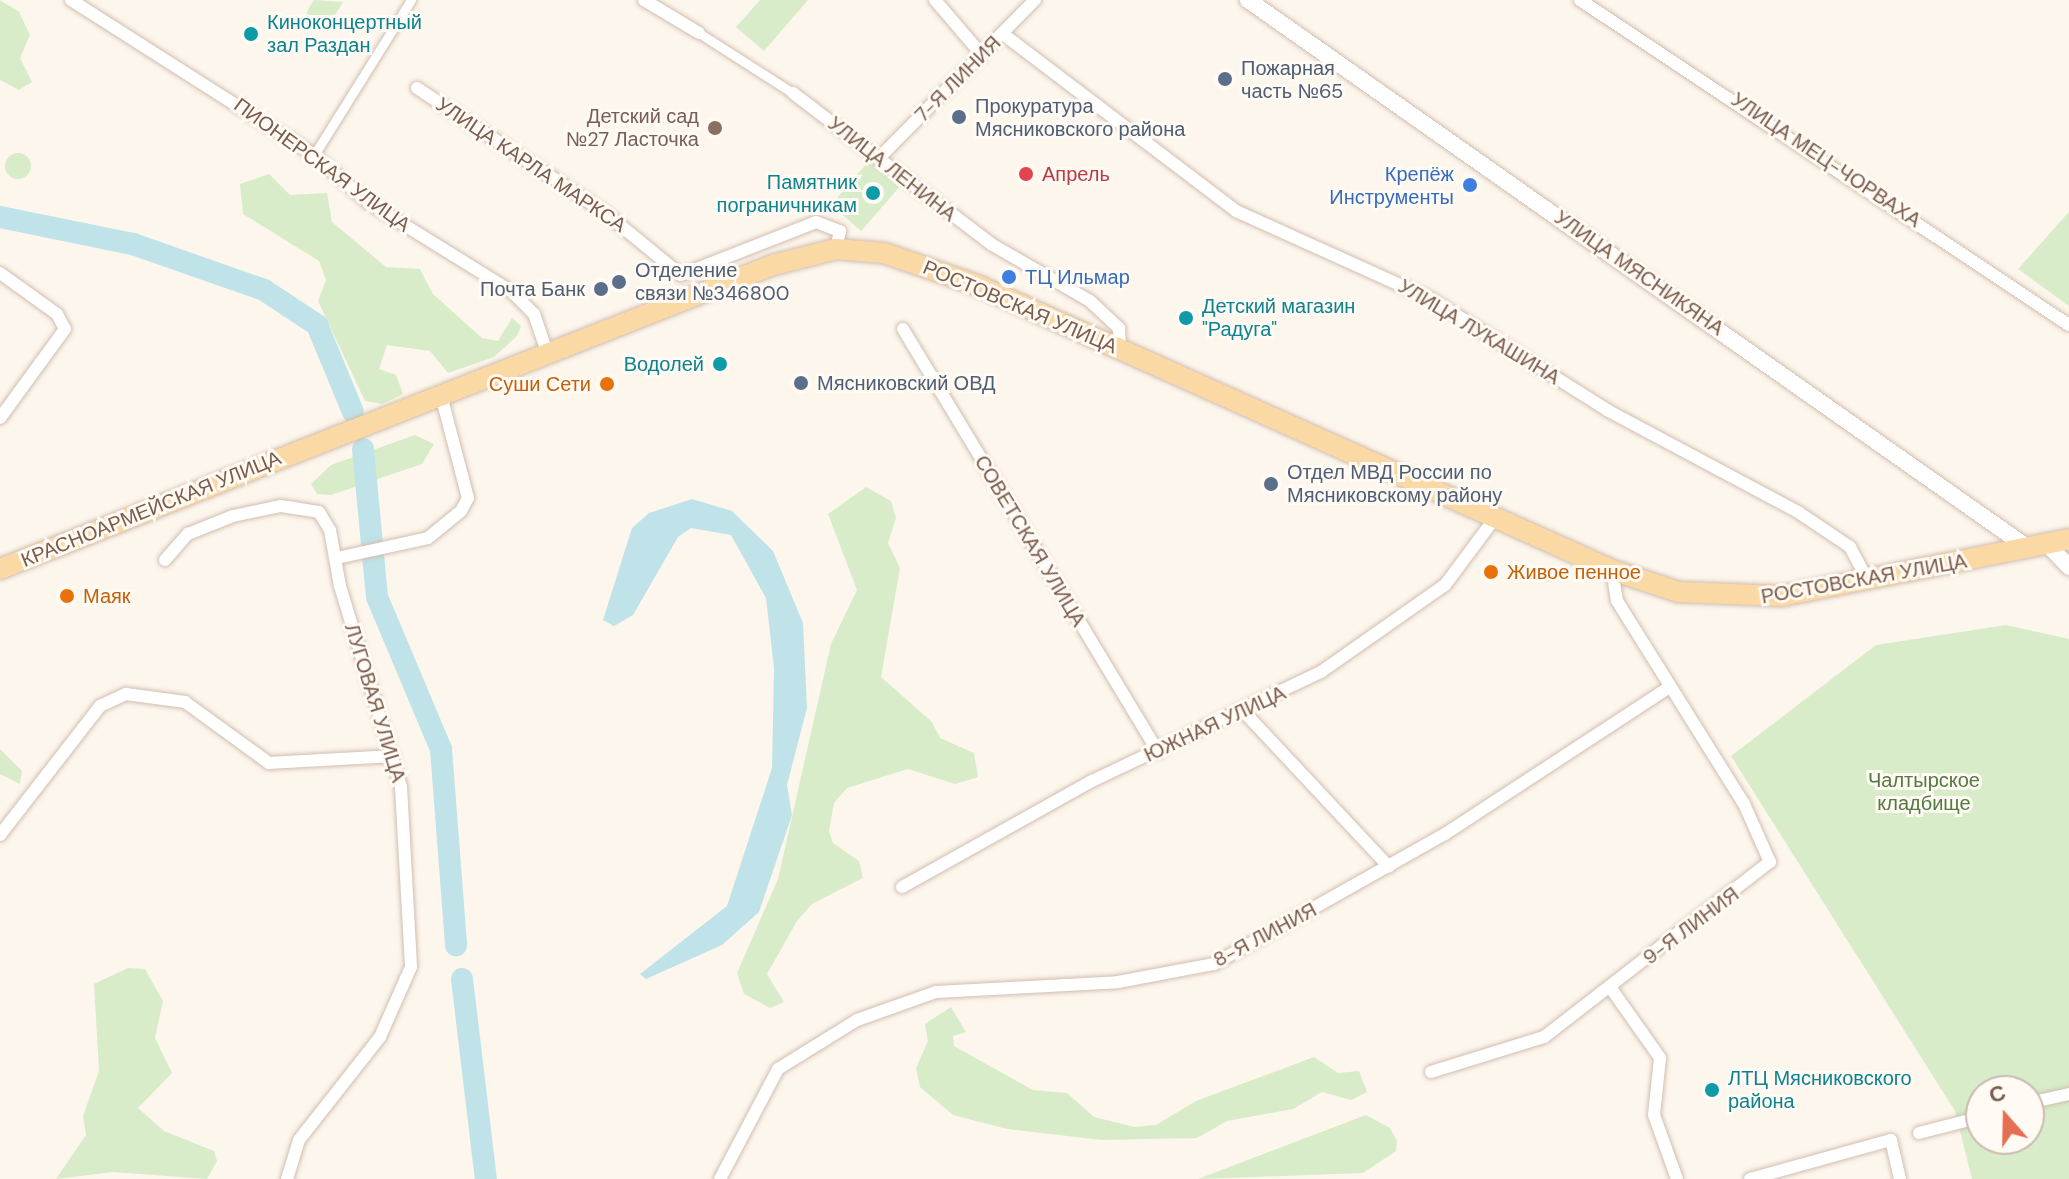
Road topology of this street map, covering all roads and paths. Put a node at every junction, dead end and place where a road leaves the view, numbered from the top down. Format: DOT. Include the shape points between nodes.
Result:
graph roads {
  1 [pos="71,0"];
  2 [pos="411,0"];
  3 [pos="644,0"];
  4 [pos="935,0"];
  5 [pos="1035,0"];
  6 [pos="1248,0"];
  7 [pos="1580,0"];
  8 [pos="699,33"];
  9 [pos="1003,34"];
  10 [pos="982,55"];
  11 [pos="417,88"];
  12 [pos="793,93"];
  13 [pos="314,155"];
  14 [pos="880,157"];
  15 [pos="836,249"];
  16 [pos="0,273"];
  17 [pos="2069,325"];
  18 [pos="903,329"];
  19 [pos="1120,349"];
  20 [pos="547,352"];
  21 [pos="441,395"];
  22 [pos="411,406"];
  23 [pos="0,418"];
  24 [pos="1495,518"];
  25 [pos="2069,539"];
  26 [pos="2038,546"];
  27 [pos="337,558"];
  28 [pos="165,560"];
  29 [pos="2069,567"];
  30 [pos="0,569"];
  31 [pos="1612,570"];
  32 [pos="1869,582"];
  33 [pos="1668,688"];
  34 [pos="1246,714"];
  35 [pos="1158,752"];
  36 [pos="393,756"];
  37 [pos="0,835"];
  38 [pos="1389,867"];
  39 [pos="902,887"];
  40 [pos="1610,987"];
  41 [pos="1431,1072"];
  42 [pos="2069,1094"];
  43 [pos="2045,1099"];
  44 [pos="1965,1121"];
  45 [pos="1919,1133"];
  46 [pos="287,1179"];
  47 [pos="720,1179"];
  48 [pos="1677,1179"];
  49 [pos="1750,1179"];
  50 [pos="1900,1179"];
  1 -- 13 [label="street, ПИОНЕРСКАЯ УЛИЦА"];
  2 -- 13 [label="street"];
  3 -- 8 [label="street, УЛИЦА ЛЕНИНА"];
  4 -- 10 [label="street"];
  5 -- 9 [label="street, 7-Я ЛИНИЯ"];
  6 -- 26 [label="street, УЛИЦА МЯСНИКЯНА"];
  7 -- 17 [label="street, УЛИЦА МЕЦ-ЧОРВАХА"];
  8 -- 12 [label="street, УЛИЦА ЛЕНИНА"];
  9 -- 10 [label="street, 7-Я ЛИНИЯ"];
  9 -- 32 [label="street, УЛИЦА ЛУКАШИНА" via="1236,211 1431,299 1607,410 1798,512 1850,547"];
  10 -- 14 [label="street, 7-Я ЛИНИЯ"];
  11 -- 15 [label="street, УЛИЦА КАРЛА МАРКСА" via="613,218 681,275 816,222 840,231"];
  12 -- 14 [label="street, УЛИЦА ЛЕНИНА"];
  13 -- 20 [label="street, ПИОНЕРСКАЯ УЛИЦА" via="369,203 511,291 534,314"];
  14 -- 19 [label="street, УЛИЦА ЛЕНИНА" via="991,244 1090,301 1119,328"];
  15 -- 19 [label="main road, РОСТОВСКАЯ УЛИЦА" via="884,253 936,269"];
  15 -- 20 [label="main road, РОСТОВСКАЯ УЛИЦА" via="773,265"];
  16 -- 23 [label="street" via="57,314 65,329"];
  18 -- 35 [label="street, СОВЕТСКАЯ УЛИЦА"];
  19 -- 24 [label="main road, РОСТОВСКАЯ УЛИЦА"];
  20 -- 21 [label="main road, РОСТОВСКАЯ УЛИЦА"];
  21 -- 22 [label="main road, РОСТОВСКАЯ УЛИЦА"];
  21 -- 27 [label="street" via="468,498 442,530 401,546"];
  22 -- 30 [label="main road, КРАСНОАРМЕЙСКАЯ УЛИЦА"];
  24 -- 31 [label="main road, РОСТОВСКАЯ УЛИЦА"];
  24 -- 34 [label="street, ЮЖНАЯ УЛИЦА" via="1462,570 1422,603"];
  25 -- 26 [label="main road, РОСТОВСКАЯ УЛИЦА"];
  26 -- 29 [label="street, УЛИЦА МЯСНИКЯНА"];
  26 -- 32 [label="main road, РОСТОВСКАЯ УЛИЦА"];
  27 -- 28 [label="street, ЛУГОВАЯ УЛИЦА" via="325,519 301,505 202,525"];
  27 -- 36 [label="street, ЛУГОВАЯ УЛИЦА"];
  31 -- 32 [label="main road, РОСТОВСКАЯ УЛИЦА" via="1730,598"];
  31 -- 33 [label="street" via="1617,601"];
  33 -- 38 [label="street, 8-Я ЛИНИЯ"];
  33 -- 40 [label="street, 9-Я ЛИНИЯ" via="1744,804 1770,862"];
  34 -- 35 [label="street, ЮЖНАЯ УЛИЦА"];
  34 -- 38 [label="street"];
  35 -- 39 [label="street, ЮЖНАЯ УЛИЦА"];
  36 -- 37 [label="street" via="269,763 185,702 126,694 100,706"];
  36 -- 46 [label="street, ЛУГОВАЯ УЛИЦА" via="404,808 411,967 380,1037 299,1140"];
  38 -- 47 [label="street, 8-Я ЛИНИЯ" via="1243,951 1194,970 936,992 887,1006 814,1044 766,1084"];
  40 -- 41 [label="street, 9-Я ЛИНИЯ" via="1544,1037"];
  40 -- 48 [label="street" via="1660,1058 1654,1115"];
  42 -- 43 [label="street"];
  44 -- 45 [label="street"];
  49 -- 50 [label="street" via="1891,1140"];
}
